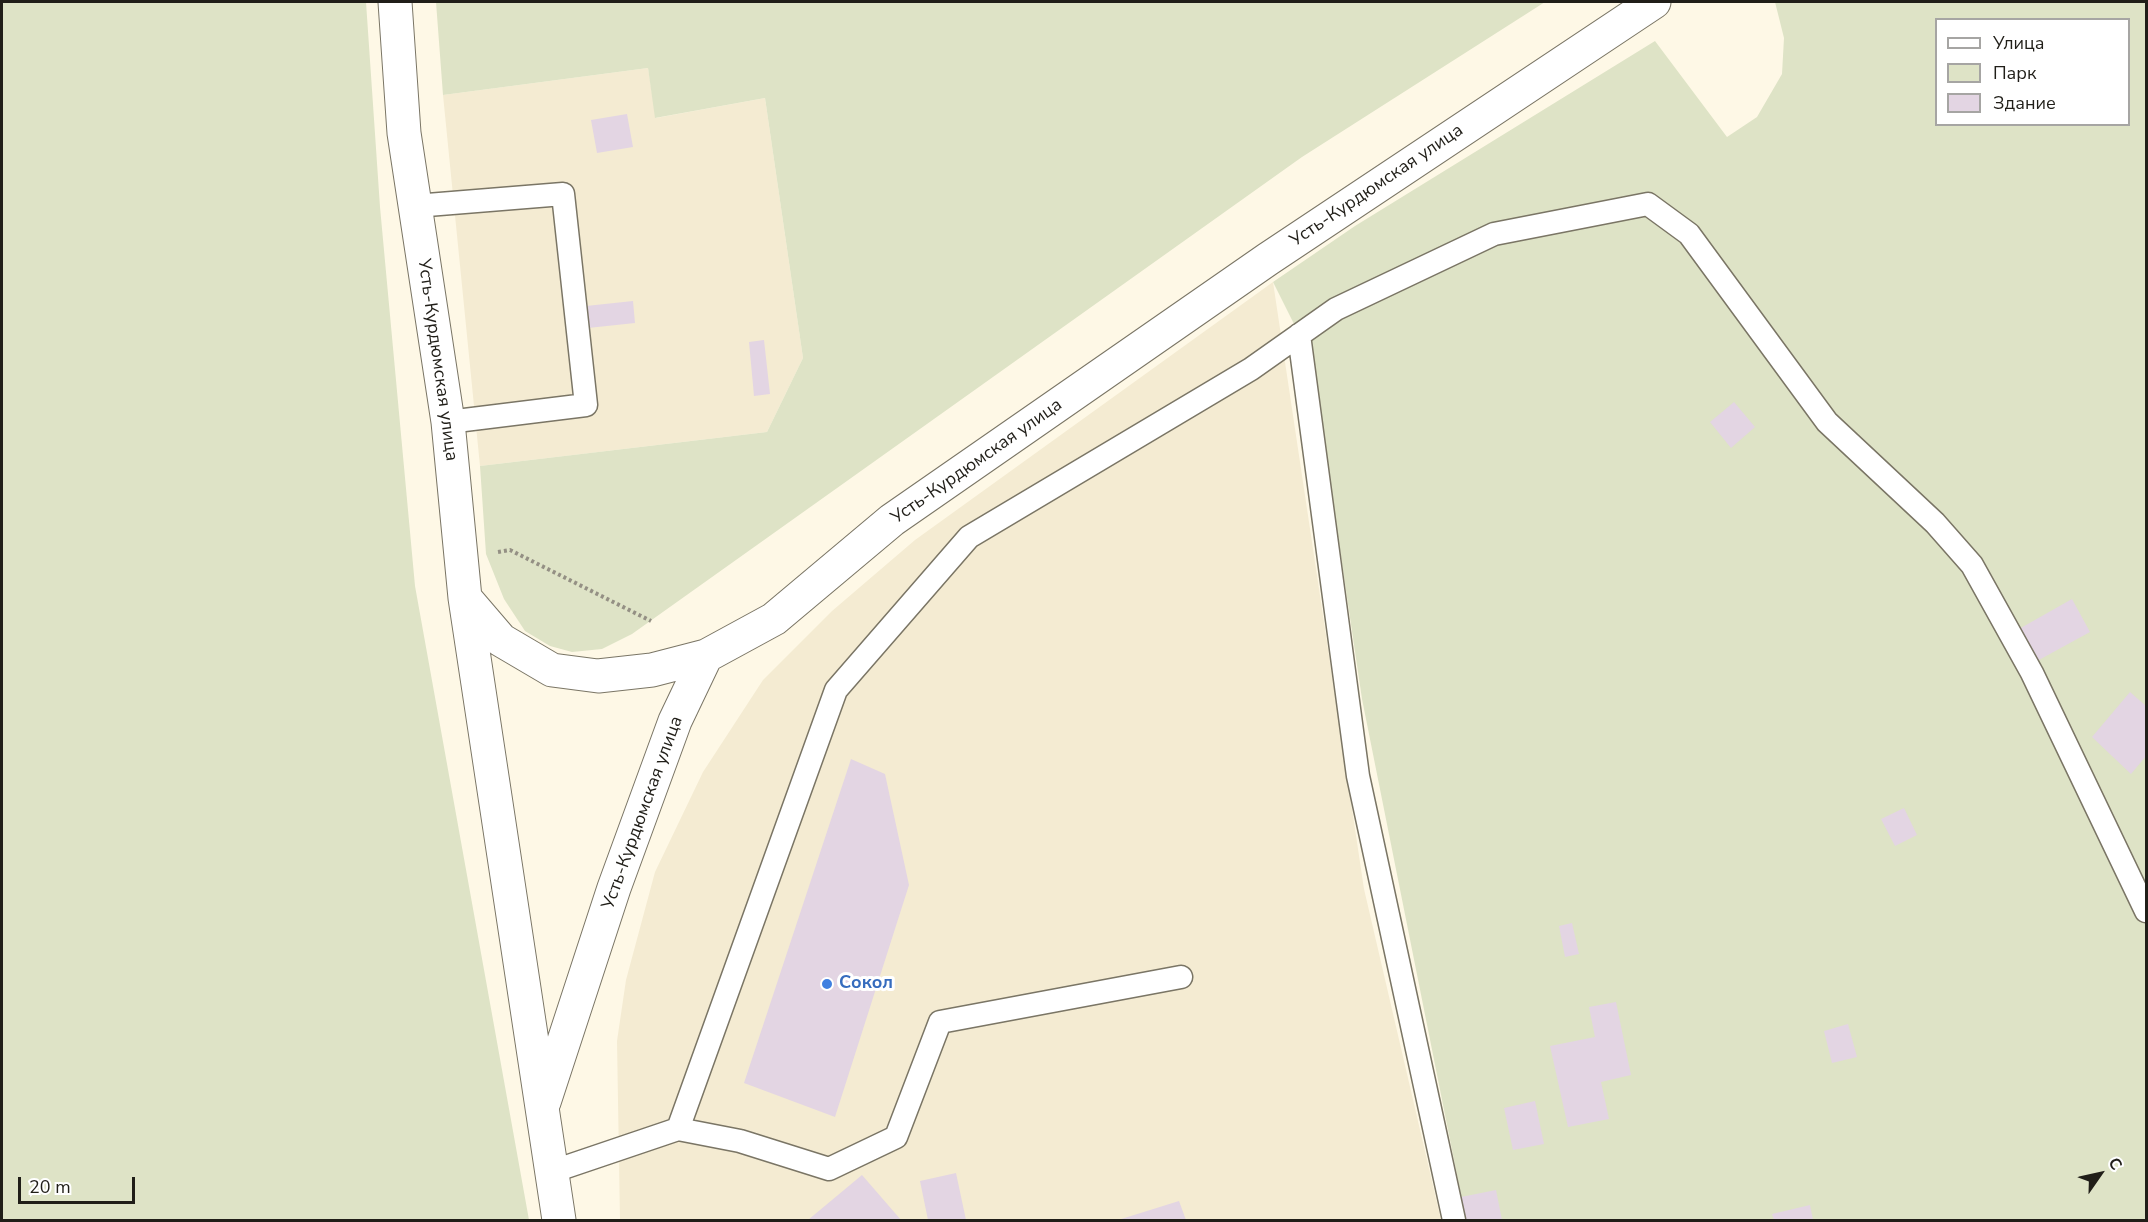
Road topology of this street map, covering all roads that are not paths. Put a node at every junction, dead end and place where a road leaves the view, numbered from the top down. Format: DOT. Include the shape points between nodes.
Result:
graph roads {
  1 [pos="395,2"];
  2 [pos="1646,8"];
  3 [pos="415,206"];
  4 [pos="1299,334"];
  5 [pos="448,422"];
  6 [pos="465,598"];
  7 [pos="706,656"];
  8 [pos="2146,911"];
  9 [pos="1181,977"];
  10 [pos="541,1110"];
  11 [pos="678,1129"];
  12 [pos="550,1172"];
  13 [pos="559,1221"];
  14 [pos="1454,1221"];
  1 -- 3 [label="main road, Усть-Курдюмская улица" via="404,132"];
  2 -- 7 [label="main road, Усть-Курдюмская улица" via="1268,259 902,514 774,619"];
  3 -- 5 [label="main road, Усть-Курдюмская улица"];
  3 -- 5 [label="lane" via="563,194 586,405"];
  4 -- 8 [label="lane" via="1336,309 1494,234 1648,204 1689,234 1827,422 1935,524 1972,565 2032,673"];
  4 -- 11 [label="lane" via="1251,369 969,537 836,690"];
  4 -- 14 [label="lane" via="1358,776"];
  5 -- 6 [label="main road, Усть-Курдюмская улица"];
  6 -- 7 [label="main road" via="501,640 552,670 598,676 652,670"];
  6 -- 10 [label="main road, Усть-Курдюмская улица"];
  7 -- 10 [label="main road, Усть-Курдюмская улица" via="666,744"];
  9 -- 11 [label="lane" via="940,1022 896,1137 829,1169 740,1141"];
  10 -- 12 [label="main road, Усть-Курдюмская улица"];
  11 -- 12 [label="lane"];
  12 -- 13 [label="main road, Усть-Курдюмская улица"];
}
